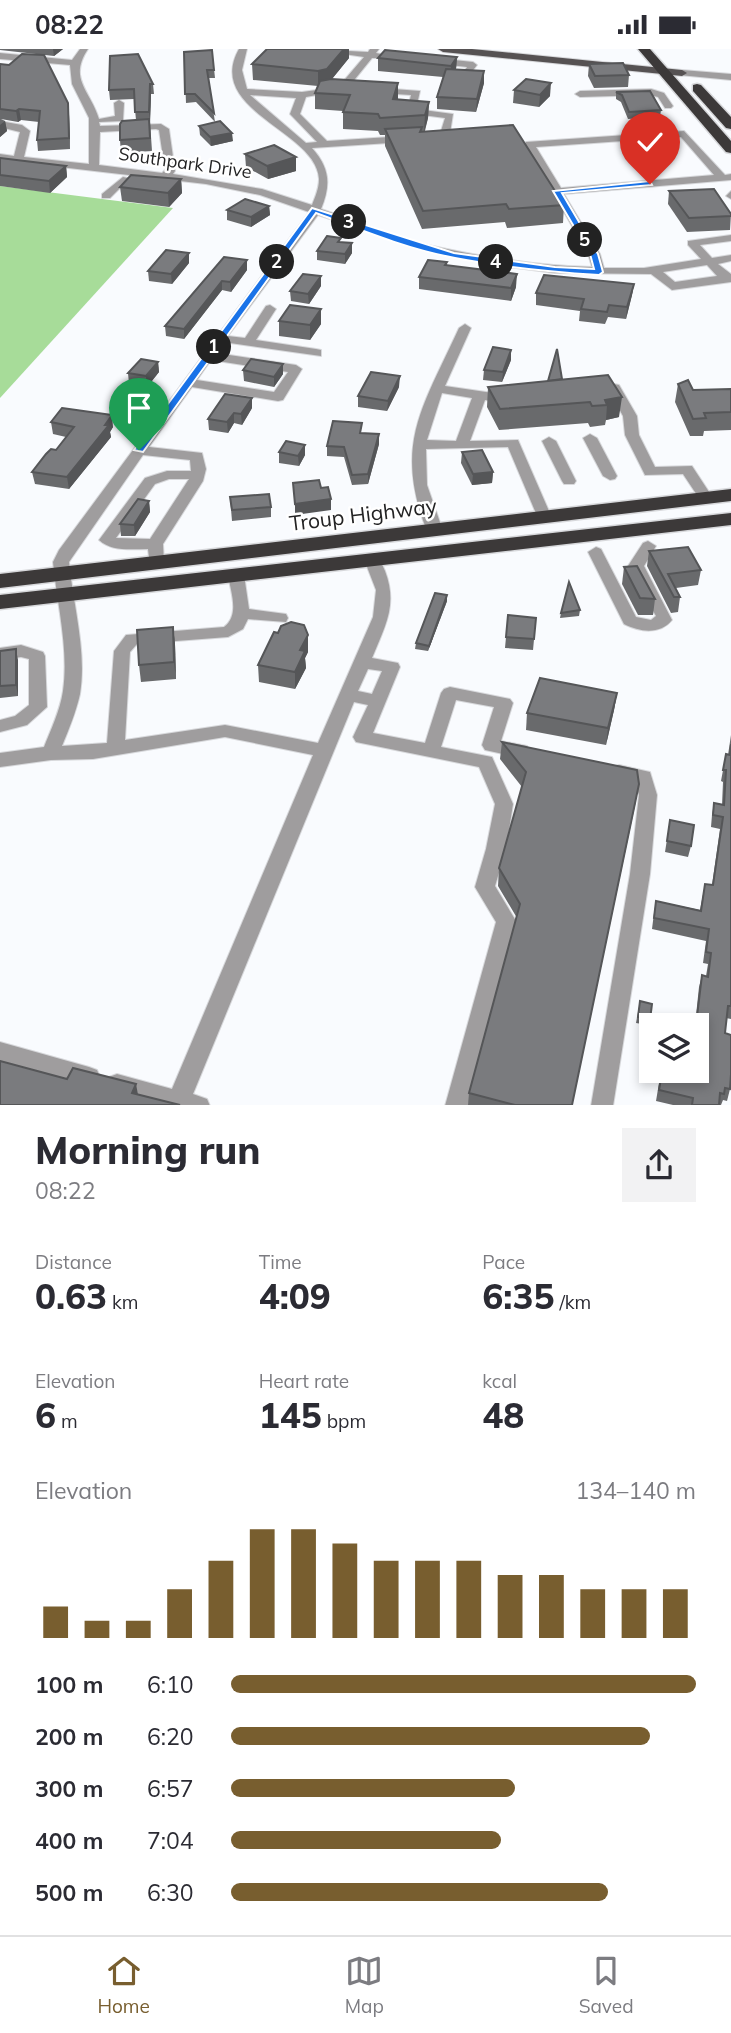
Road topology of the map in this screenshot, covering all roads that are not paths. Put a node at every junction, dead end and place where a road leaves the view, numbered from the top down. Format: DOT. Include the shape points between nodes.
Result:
graph roads {
  1 [pos="84,49"];
  2 [pos="243,49"];
  3 [pos="314,49"];
  4 [pos="443,49"];
  5 [pos="644,49"];
  6 [pos="662,49"];
  7 [pos="508,52"];
  8 [pos="376,53"];
  9 [pos="0,56"];
  10 [pos="13,57"];
  11 [pos="421,60"];
  12 [pos="74,63"];
  13 [pos="0,68"];
  14 [pos="663,71"];
  15 [pos="682,73"];
  16 [pos="467,75"];
  17 [pos="731,77"];
  18 [pos="347,87"];
  19 [pos="243,92"];
  20 [pos="580,94"];
  21 [pos="302,95"];
  22 [pos="119,103"];
  23 [pos="668,106"];
  24 [pos="158,113"];
  25 [pos="120,119"];
  26 [pos="0,124"];
  27 [pos="94,125"];
  28 [pos="731,125"];
  29 [pos="324,144"];
  30 [pos="302,146"];
  31 [pos="731,149"];
  32 [pos="0,157"];
  33 [pos="18,159"];
  34 [pos="94,168"];
  35 [pos="164,176"];
  36 [pos="135,177"];
  37 [pos="727,178"];
  38 [pos="185,184"];
  39 [pos="557,191"];
  40 [pos="106,196"];
  41 [pos="315,209"];
  42 [pos="731,238"];
  43 [pos="731,258"];
  44 [pos="710,262"];
  45 [pos="653,270"];
  46 [pos="599,272"];
  47 [pos="729,279"];
  48 [pos="270,309"];
  49 [pos="465,328"];
  50 [pos="220,338"];
  51 [pos="248,343"];
  52 [pos="316,353"];
  53 [pos="207,356"];
  54 [pos="188,382"];
  55 [pos="439,389"];
  56 [pos="590,391"];
  57 [pos="479,397"];
  58 [pos="525,398"];
  59 [pos="590,438"];
  60 [pos="549,441"];
  61 [pos="419,444"];
  62 [pos="462,445"];
  63 [pos="139,450"];
  64 [pos="198,475"];
  65 [pos="610,477"];
  66 [pos="569,481"];
  67 [pos="731,495"];
  68 [pos="706,498"];
  69 [pos="545,518"];
  70 [pos="731,519"];
  71 [pos="435,531"];
  72 [pos="648,546"];
  73 [pos="596,552"];
  74 [pos="156,554"];
  75 [pos="372,559"];
  76 [pos="236,575"];
  77 [pos="0,581"];
  78 [pos="63,584"];
  79 [pos="0,602"];
  80 [pos="242,613"];
  81 [pos="280,618"];
  82 [pos="0,654"];
  83 [pos="362,662"];
  84 [pos="349,695"];
  85 [pos="378,701"];
  86 [pos="0,726"];
  87 [pos="333,732"];
  88 [pos="362,737"];
  89 [pos="116,748"];
  90 [pos="324,751"];
  91 [pos="431,751"];
  92 [pos="51,753"];
  93 [pos="488,754"];
  94 [pos="542,756"];
  95 [pos="0,759"];
  96 [pos="605,769"];
  97 [pos="0,1052"];
  98 [pos="189,1103"];
  99 [pos="456,1105"];
  100 [pos="602,1105"];
  1 -- 12 [label="street"];
  2 -- 19 [label="street" via="238,56"];
  3 -- 8 [label="street"];
  4 -- 7 [label="main road"];
  5 -- 14 [label="highway"];
  6 -- 15 [label="highway"];
  7 -- 14 [label="main road"];
  8 -- 18 [label="street"];
  9 -- 10 [label="street"];
  10 -- 12 [label="street"];
  10 -- 13 [label="street"];
  11 -- 16 [label="street" via="472,65"];
  12 -- 27 [label="street" via="74,77"];
  14 -- 15 [label="main road"];
  14 -- 31 [label="highway"];
  15 -- 17 [label="street"];
  15 -- 28 [label="highway"];
  18 -- 21 [label="street"];
  18 -- 29 [label="street" via="417,93 410,111 450,116 445,133"];
  19 -- 21 [label="street"];
  19 -- 30 [label="street"];
  20 -- 23 [label="street" via="650,92 661,95"];
  21 -- 29 [label="street" via="295,114"];
  22 -- 25 [label="street"];
  24 -- 25 [label="street" via="153,118"];
  25 -- 27 [label="street"];
  26 -- 33 [label="street" via="25,131"];
  27 -- 34 [label="street"];
  27 -- 35 [label="street" via="164,129 170,171"];
  29 -- 30 [label="street"];
  30 -- 41 [label="street" via="325,175 325,190"];
  32 -- 33 [label="street, Southpark Drive"];
  33 -- 34 [label="street, Southpark Drive"];
  34 -- 36 [label="street, Southpark Drive"];
  35 -- 36 [label="street, Southpark Drive"];
  35 -- 38 [label="street, Southpark Drive"];
  36 -- 38 [label="street"];
  36 -- 40 [label="street" via="123,180"];
  37 -- 39 [label="street"];
  37 -- 39 [label="street" via="684,134 530,144"];
  38 -- 41 [label="street, Southpark Drive" via="262,192"];
  39 -- 46 [label="street" via="594,254"];
  41 -- 46 [label="street, Southpark Drive" via="453,255"];
  41 -- 50 [label="street"];
  42 -- 44 [label="street" via="692,243"];
  43 -- 44 [label="street, Southpark Drive"];
  44 -- 45 [label="street, Southpark Drive"];
  44 -- 47 [label="street"];
  45 -- 46 [label="street, Southpark Drive"];
  45 -- 47 [label="street" via="672,286"];
  48 -- 51 [label="street"];
  49 -- 55 [label="street"];
  50 -- 51 [label="street"];
  50 -- 53 [label="street"];
  51 -- 52 [label="street"];
  53 -- 54 [label="street"];
  53 -- 54 [label="street" via="296,369 278,397"];
  54 -- 63 [label="street"];
  55 -- 57 [label="street"];
  55 -- 61 [label="street"];
  56 -- 68 [label="street" via="614,389 630,417 632,435 650,473 687,469"];
  57 -- 58 [label="street"];
  57 -- 62 [label="street"];
  59 -- 65 [label="street"];
  60 -- 66 [label="street"];
  61 -- 62 [label="street"];
  61 -- 71 [label="street" via="421,493"];
  62 -- 69 [label="street" via="513,443"];
  63 -- 64 [label="street" via="197,456"];
  63 -- 78 [label="street" via="66,550 61,562"];
  64 -- 74 [label="street"];
  64 -- 74 [label="street" via="167,475 150,481 107,540"];
  67 -- 68 [label="highway, Troup Highway"];
  68 -- 69 [label="highway, Troup Highway"];
  69 -- 71 [label="highway, Troup Highway"];
  70 -- 75 [label="highway, Troup Highway"];
  71 -- 74 [label="highway, Troup Highway"];
  72 -- 73 [label="street" via="636,566 664,620 648,627 630,619"];
  74 -- 78 [label="highway, Troup Highway"];
  75 -- 76 [label="highway, Troup Highway"];
  75 -- 83 [label="street" via="384,602"];
  76 -- 78 [label="highway, Troup Highway"];
  76 -- 80 [label="street"];
  77 -- 78 [label="highway, Troup Highway"];
  78 -- 79 [label="highway, Troup Highway"];
  78 -- 92 [label="street" via="72,687"];
  80 -- 81 [label="street"];
  80 -- 89 [label="street" via="228,632 125,643"];
  82 -- 86 [label="street" via="22,651 37,656 38,707 21,721"];
  83 -- 84 [label="street"];
  83 -- 85 [label="street" via="392,667"];
  84 -- 85 [label="street"];
  84 -- 87 [label="street"];
  85 -- 88 [label="street"];
  87 -- 88 [label="street"];
  87 -- 90 [label="street"];
  88 -- 91 [label="street"];
  89 -- 90 [label="street" via="225,731"];
  89 -- 92 [label="street"];
  90 -- 98 [label="street"];
  91 -- 93 [label="street"];
  91 -- 93 [label="street" via="450,693 504,703"];
  92 -- 95 [label="street"];
  93 -- 94 [label="street"];
  93 -- 99 [label="street" via="504,804 485,887 506,921"];
  96 -- 100 [label="street" via="643,777 648,795 640,874"];
  97 -- 98 [label="street"];
}
